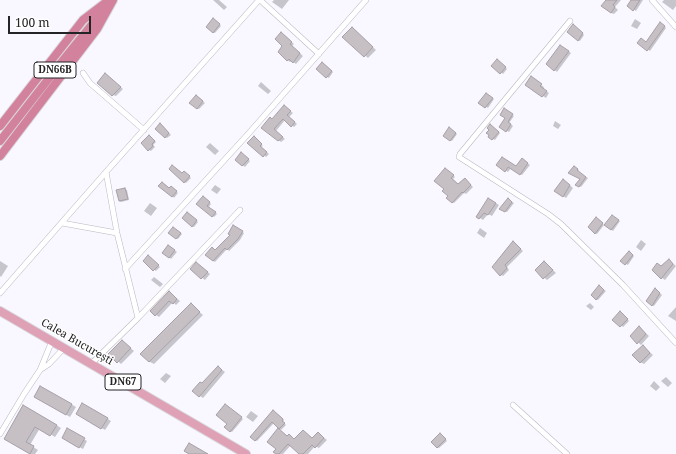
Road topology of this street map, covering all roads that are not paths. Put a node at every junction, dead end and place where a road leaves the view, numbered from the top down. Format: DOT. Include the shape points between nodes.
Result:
graph roads {
  1 [pos="111,0"];
  2 [pos="259,0"];
  3 [pos="366,0"];
  4 [pos="652,0"];
  5 [pos="570,20"];
  6 [pos="676,27"];
  7 [pos="319,54"];
  8 [pos="83,73"];
  9 [pos="0,126"];
  10 [pos="144,130"];
  11 [pos="0,141"];
  12 [pos="0,156"];
  13 [pos="106,172"];
  14 [pos="240,210"];
  15 [pos="62,223"];
  16 [pos="117,233"];
  17 [pos="125,269"];
  18 [pos="0,294"];
  19 [pos="0,311"];
  20 [pos="138,318"];
  21 [pos="52,341"];
  22 [pos="676,343"];
  23 [pos="64,348"];
  24 [pos="91,364"];
  25 [pos="40,370"];
  26 [pos="512,405"];
  27 [pos="0,434"];
  28 [pos="246,454"];
  29 [pos="566,454"];
  1 -- 9 [label="highway" via="83,20"];
  1 -- 11 [label="highway, DN66B"];
  1 -- 12 [label="highway" via="97,29"];
  2 -- 7 [label="street"];
  2 -- 10 [label="street"];
  3 -- 7 [label="street"];
  4 -- 6 [label="street"];
  5 -- 22 [label="street" via="460,157 561,224"];
  7 -- 17 [label="street"];
  8 -- 10 [label="street" via="90,83"];
  10 -- 13 [label="street"];
  13 -- 15 [label="street"];
  13 -- 16 [label="street"];
  14 -- 20 [label="street"];
  15 -- 16 [label="street"];
  15 -- 18 [label="street"];
  16 -- 17 [label="street"];
  17 -- 20 [label="street"];
  19 -- 21 [label="main road, Calea București / DN67"];
  20 -- 24 [label="street"];
  21 -- 23 [label="main road, Calea București / DN67"];
  21 -- 25 [label="street"];
  23 -- 24 [label="main road, Calea București / DN67"];
  23 -- 25 [label="street"];
  24 -- 28 [label="main road, Calea București / DN67"];
  25 -- 27 [label="street"];
  26 -- 29 [label="street"];
}
